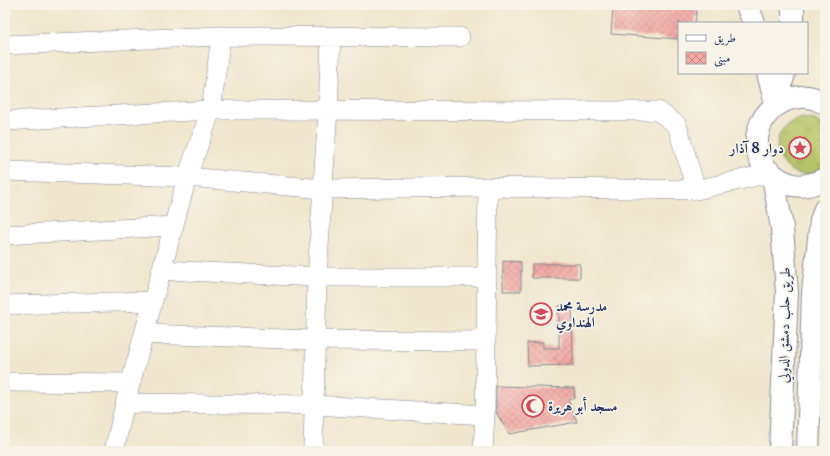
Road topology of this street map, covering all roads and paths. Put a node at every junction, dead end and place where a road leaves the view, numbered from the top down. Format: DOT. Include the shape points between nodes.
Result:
graph roads {
  1 [pos="747,5"];
  2 [pos="793,5"];
  3 [pos="754,22"];
  4 [pos="793,22"];
  5 [pos="221,36"];
  6 [pos="331,37"];
  7 [pos="460,37"];
  8 [pos="5,45"];
  9 [pos="768,74"];
  10 [pos="784,74"];
  11 [pos="776,104"];
  12 [pos="825,104"];
  13 [pos="211,110"];
  14 [pos="328,110"];
  15 [pos="5,121"];
  16 [pos="5,171"];
  17 [pos="772,175"];
  18 [pos="187,177"];
  19 [pos="825,179"];
  20 [pos="488,187"];
  21 [pos="323,189"];
  22 [pos="696,190"];
  23 [pos="825,209"];
  24 [pos="174,226"];
  25 [pos="5,235"];
  26 [pos="162,270"];
  27 [pos="317,277"];
  28 [pos="487,277"];
  29 [pos="153,301"];
  30 [pos="5,305"];
  31 [pos="144,334"];
  32 [pos="315,340"];
  33 [pos="486,342"];
  34 [pos="5,382"];
  35 [pos="130,382"];
  36 [pos="125,403"];
  37 [pos="314,405"];
  38 [pos="485,415"];
  39 [pos="114,451"];
  40 [pos="313,451"];
  41 [pos="483,451"];
  42 [pos="780,451"];
  43 [pos="808,451"];
  1 -- 3 [label="main road"];
  2 -- 4 [label="main road"];
  5 -- 6 [label="street"];
  5 -- 8 [label="street"];
  5 -- 13 [label="street"];
  6 -- 7 [label="street"];
  6 -- 14 [label="street"];
  9 -- 11 [label="main road"];
  10 -- 11 [label="main road"];
  11 -- 12 [label="main road" via="802,96"];
  11 -- 17 [label="main road" via="765,115 758,130 757,150 762,163"];
  13 -- 14 [label="street"];
  13 -- 15 [label="street"];
  13 -- 18 [label="street"];
  14 -- 21 [label="street"];
  14 -- 22 [label="street" via="658,110 677,124"];
  16 -- 18 [label="street"];
  17 -- 19 [label="main road" via="786,183 799,186 813,185"];
  17 -- 22 [label="street"];
  17 -- 42 [label="main road, طريق حلب دمشق الدولي" via="782,228 787,292"];
  18 -- 21 [label="street"];
  18 -- 24 [label="street"];
  20 -- 21 [label="street"];
  20 -- 22 [label="street"];
  20 -- 28 [label="street"];
  21 -- 27 [label="street"];
  23 -- 43 [label="main road, طريق حلب دمشق الدولي" via="821,221 813,292"];
  24 -- 25 [label="street"];
  24 -- 26 [label="street"];
  26 -- 27 [label="street"];
  26 -- 29 [label="street"];
  27 -- 28 [label="street"];
  27 -- 32 [label="street"];
  28 -- 33 [label="street"];
  29 -- 30 [label="street"];
  29 -- 31 [label="street"];
  31 -- 32 [label="street"];
  31 -- 35 [label="street"];
  32 -- 33 [label="street"];
  32 -- 37 [label="street"];
  33 -- 38 [label="street"];
  34 -- 35 [label="street"];
  35 -- 36 [label="street"];
  36 -- 37 [label="street"];
  36 -- 39 [label="street"];
  37 -- 38 [label="street"];
  37 -- 40 [label="street"];
  38 -- 41 [label="street"];
}
